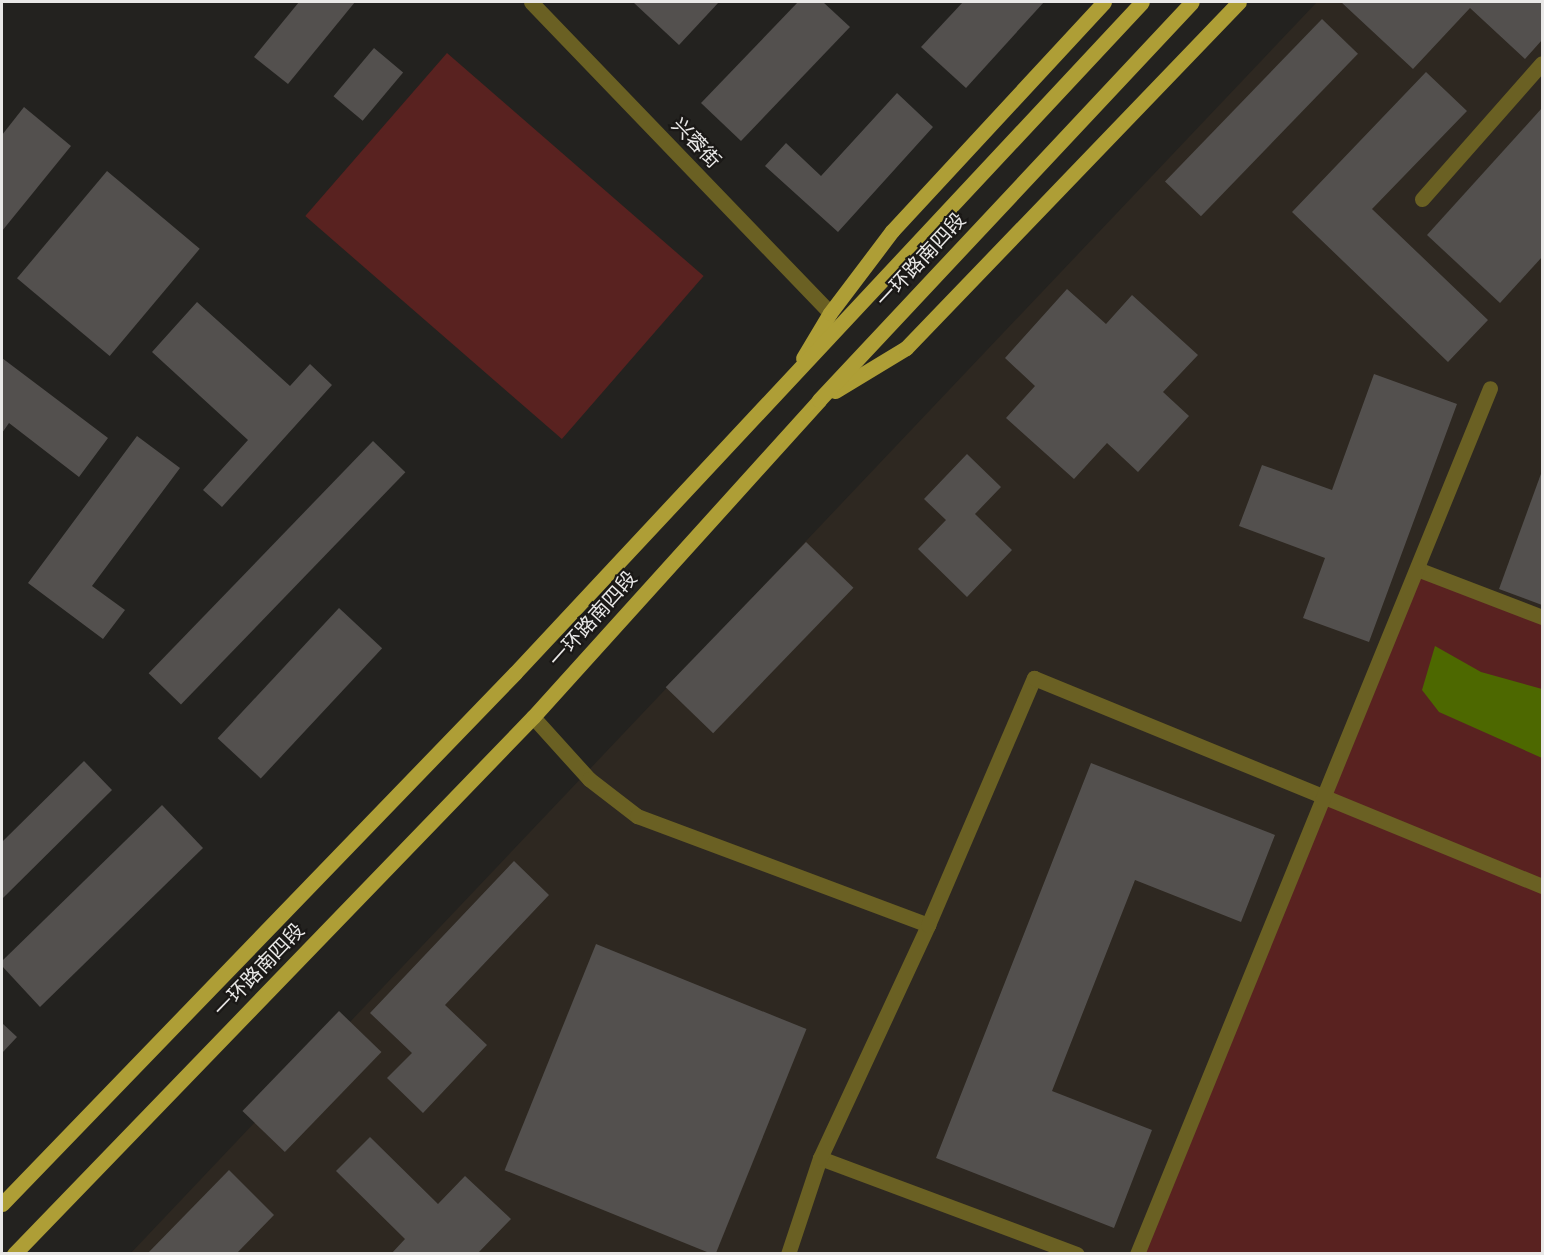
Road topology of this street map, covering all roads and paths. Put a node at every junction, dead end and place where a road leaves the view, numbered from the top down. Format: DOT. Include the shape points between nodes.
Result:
graph roads {
  1 [pos="531,2"];
  2 [pos="1104,2"];
  3 [pos="1142,2"];
  4 [pos="1192,2"];
  5 [pos="1239,2"];
  6 [pos="1542,63"];
  7 [pos="1422,199"];
  8 [pos="830,313"];
  9 [pos="786,385"];
  10 [pos="1490,388"];
  11 [pos="819,400"];
  12 [pos="1417,569"];
  13 [pos="1542,617"];
  14 [pos="533,717"];
  15 [pos="1324,799"];
  16 [pos="1542,886"];
  17 [pos="928,926"];
  18 [pos="820,1158"];
  19 [pos="2,1204"];
  20 [pos="14,1254"];
  21 [pos="788,1254"];
  22 [pos="1077,1254"];
  23 [pos="1137,1254"];
  1 -- 8 [label="street, 兴蓉街"];
  2 -- 8 [label="main road" via="911,208"];
  3 -- 9 [label="main road, 一环路南四段"];
  4 -- 11 [label="main road, 一环路南四段"];
  5 -- 11 [label="main road" via="906,348"];
  6 -- 7 [label="street"];
  8 -- 9 [label="main road"];
  9 -- 19 [label="main road, 一环路南四段" via="515,673"];
  10 -- 12 [label="street"];
  11 -- 14 [label="main road, 一环路南四段"];
  12 -- 13 [label="street"];
  12 -- 15 [label="street"];
  14 -- 17 [label="street" via="589,779 637,816"];
  14 -- 20 [label="main road, 一环路南四段"];
  15 -- 16 [label="street"];
  15 -- 17 [label="street" via="1034,678"];
  15 -- 23 [label="street"];
  17 -- 18 [label="street"];
  18 -- 21 [label="street"];
  18 -- 22 [label="street"];
}
